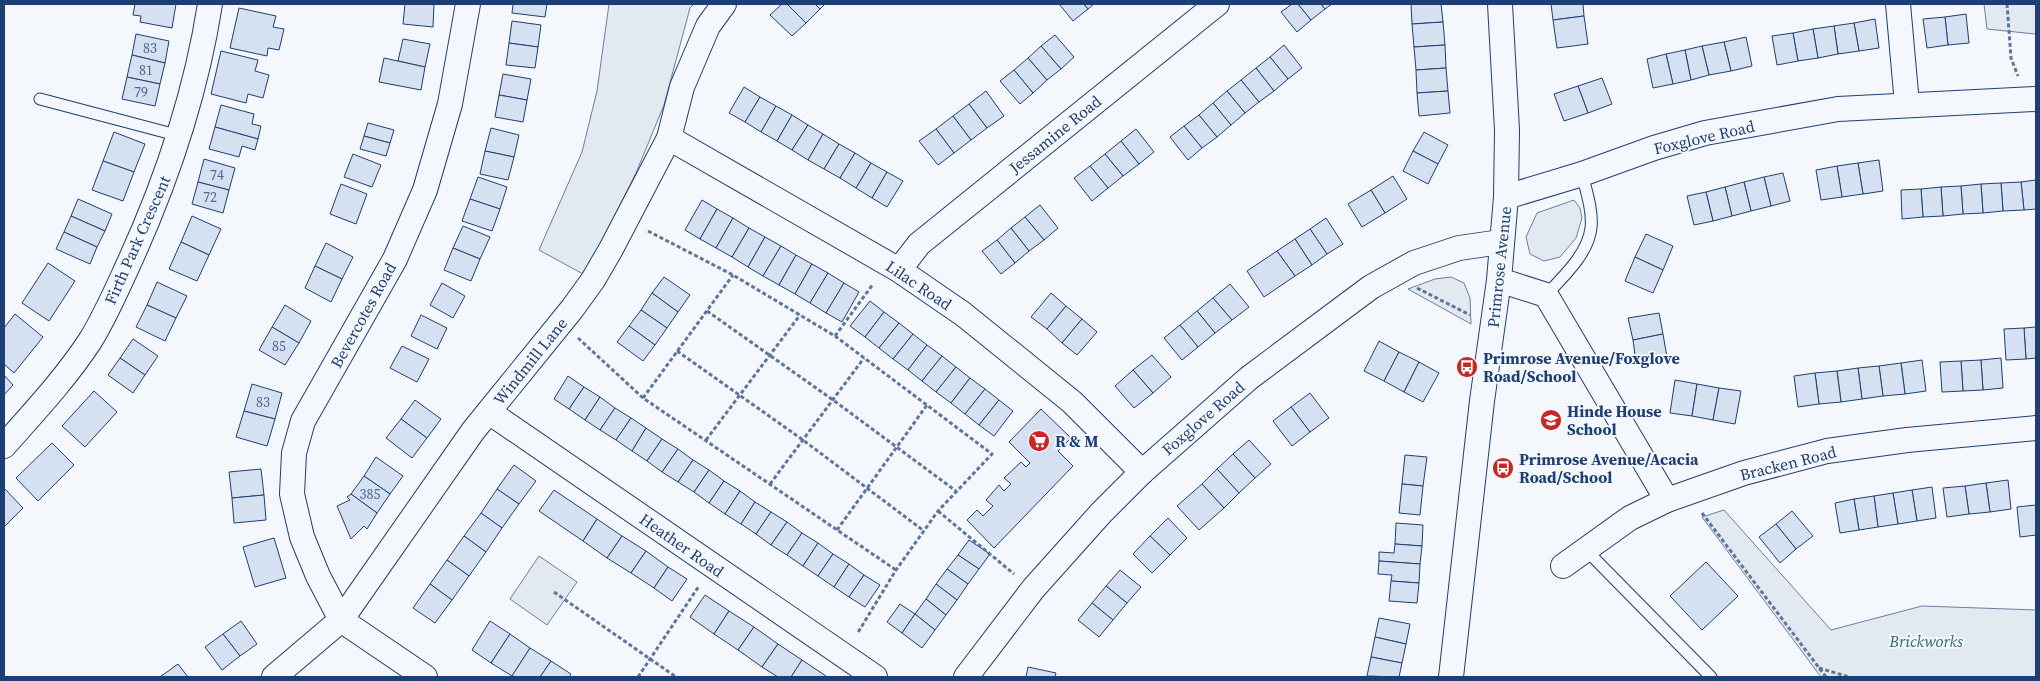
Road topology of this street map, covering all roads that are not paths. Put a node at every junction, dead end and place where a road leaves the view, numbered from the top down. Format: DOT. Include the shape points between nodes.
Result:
graph roads {
  1 [pos="210,4"];
  2 [pos="468,4"];
  3 [pos="724,4"];
  4 [pos="1217,4"];
  5 [pos="1500,4"];
  6 [pos="1898,4"];
  7 [pos="2031,98"];
  8 [pos="40,99"];
  9 [pos="1907,104"];
  10 [pos="180,136"];
  11 [pos="668,138"];
  12 [pos="1582,174"];
  13 [pos="1506,197"];
  14 [pos="1502,242"];
  15 [pos="894,267"];
  16 [pos="1498,280"];
  17 [pos="1546,295"];
  18 [pos="489,412"];
  19 [pos="2036,428"];
  20 [pos="4,446"];
  21 [pos="1142,472"];
  22 [pos="1677,496"];
  23 [pos="1585,549"];
  24 [pos="1563,566"];
  25 [pos="341,620"];
  26 [pos="274,677"];
  27 [pos="425,677"];
  28 [pos="876,677"];
  29 [pos="966,677"];
  30 [pos="1451,677"];
  31 [pos="1711,677"];
  1 -- 10 [label="street, Firth Park Crescent"];
  2 -- 25 [label="street, Bevercotes Road" via="450,104 424,190 395,259 303,421 294,453 292,494 302,537"];
  3 -- 11 [label="street, Windmill Lane" via="708,26 682,87"];
  4 -- 15 [label="street, Jessamine Road"];
  5 -- 13 [label="street, Primrose Avenue" via="1507,130"];
  6 -- 9 [label="street"];
  7 -- 9 [label="street, Foxglove Road"];
  8 -- 10 [label="lane"];
  9 -- 12 [label="street, Foxglove Road" via="1838,109 1705,133"];
  10 -- 20 [label="street, Firth Park Crescent" via="154,207 90,340 53,391"];
  11 -- 15 [label="street, Lilac Road"];
  11 -- 18 [label="street, Windmill Lane" via="593,280"];
  12 -- 13 [label="street, Foxglove Road"];
  12 -- 17 [label="lane" via="1590,206 1591,228 1584,249"];
  13 -- 14 [label="street, Primrose Avenue"];
  14 -- 16 [label="street, Primrose Avenue"];
  14 -- 21 [label="street, Foxglove Road" via="1459,248 1414,263 1371,287 1250,378"];
  15 -- 21 [label="street, Lilac Road" via="963,314 1072,402"];
  16 -- 17 [label="street"];
  16 -- 30 [label="street, Primrose Avenue"];
  17 -- 22 [label="street"];
  18 -- 25 [label="street, Windmill Lane"];
  18 -- 28 [label="street, Heather Road"];
  19 -- 22 [label="street, Bracken Road" via="1827,451 1744,473"];
  21 -- 29 [label="street, Foxglove Road" via="1033,589"];
  22 -- 23 [label="street, Bracken Road" via="1630,518"];
  23 -- 24 [label="street, Bracken Road"];
  23 -- 31 [label="lane"];
  25 -- 26 [label="street, Windmill Lane"];
  25 -- 27 [label="street"];
}
